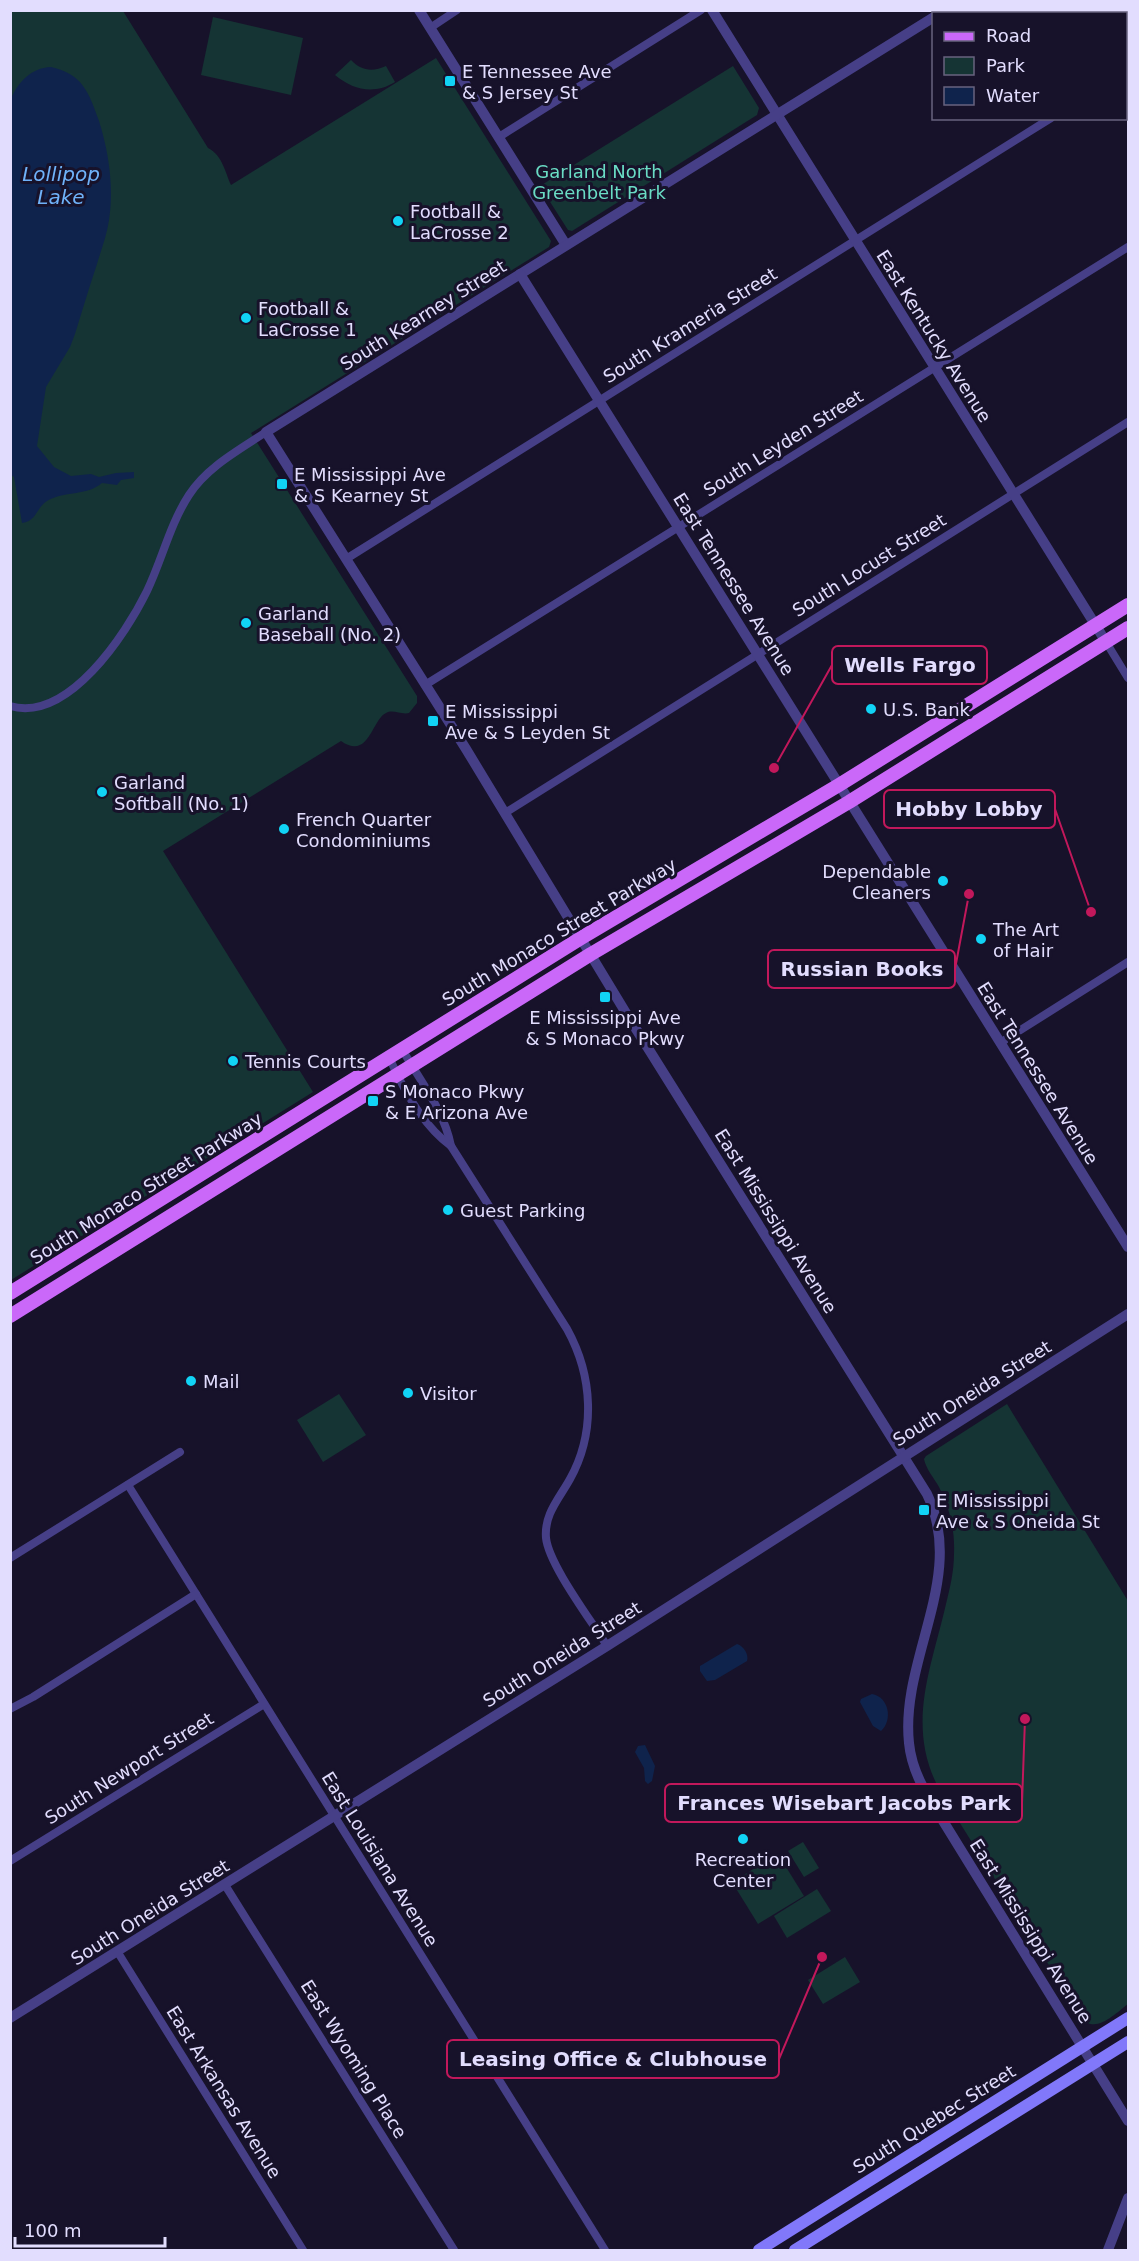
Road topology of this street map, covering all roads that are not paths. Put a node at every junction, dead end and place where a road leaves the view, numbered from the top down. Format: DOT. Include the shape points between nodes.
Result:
graph roads {
  1 [pos="419,10"];
  2 [pos="457,10"];
  3 [pos="701,10"];
  4 [pos="712,10"];
  5 [pos="932,18"];
  6 [pos="430,27"];
  7 [pos="777,115"];
  8 [pos="1048,120"];
  9 [pos="499,137"];
  10 [pos="855,242"];
  11 [pos="566,245"];
  12 [pos="1128,247"];
  13 [pos="520,274"];
  14 [pos="935,367"];
  15 [pos="599,401"];
  16 [pos="1128,422"];
  17 [pos="267,432"];
  18 [pos="1014,494"];
  19 [pos="679,528"];
  20 [pos="346,559"];
  21 [pos="1128,605"];
  22 [pos="1096,625"];
  23 [pos="1128,628"];
  24 [pos="1106,642"];
  25 [pos="758,654"];
  26 [pos="1128,678"];
  27 [pos="425,685"];
  28 [pos="10,706"];
  29 [pos="839,785"];
  30 [pos="849,802"];
  31 [pos="505,813"];
  32 [pos="581,938"];
  33 [pos="591,954"];
  34 [pos="1128,962"];
  35 [pos="1000,1043"];
  36 [pos="402,1049"];
  37 [pos="389,1057"];
  38 [pos="412,1066"];
  39 [pos="397,1075"];
  40 [pos="451,1146"];
  41 [pos="1128,1247"];
  42 [pos="10,1293"];
  43 [pos="1128,1314"];
  44 [pos="10,1316"];
  45 [pos="180,1452"];
  46 [pos="904,1456"];
  47 [pos="128,1485"];
  48 [pos="10,1557"];
  49 [pos="196,1594"];
  50 [pos="607,1646"];
  51 [pos="264,1704"];
  52 [pos="10,1709"];
  53 [pos="334,1816"];
  54 [pos="10,1861"];
  55 [pos="225,1886"];
  56 [pos="117,1951"];
  57 [pos="10,2018"];
  58 [pos="1128,2018"];
  59 [pos="1128,2042"];
  60 [pos="1084,2047"];
  61 [pos="1094,2064"];
  62 [pos="1128,2121"];
  63 [pos="1128,2198"];
  64 [pos="601,2249"];
  65 [pos="303,2250"];
  66 [pos="454,2250"];
  67 [pos="759,2250"];
  68 [pos="795,2250"];
  69 [pos="1108,2250"];
  1 -- 6 [label="street"];
  2 -- 6 [label="street"];
  3 -- 9 [label="street"];
  4 -- 7 [label="street, East Kentucky Avenue"];
  5 -- 7 [label="street, South Kearney Street"];
  6 -- 9 [label="street"];
  7 -- 10 [label="street, East Kentucky Avenue"];
  7 -- 11 [label="street, South Kearney Street"];
  8 -- 10 [label="street, South Krameria Street"];
  9 -- 11 [label="street"];
  10 -- 14 [label="street, East Kentucky Avenue"];
  10 -- 15 [label="street, South Krameria Street"];
  11 -- 13 [label="street, South Kearney Street"];
  12 -- 14 [label="street, South Leyden Street"];
  13 -- 15 [label="street, East Tennessee Avenue"];
  13 -- 17 [label="street, South Kearney Street"];
  14 -- 18 [label="street, East Kentucky Avenue"];
  14 -- 19 [label="street, South Leyden Street"];
  15 -- 19 [label="street, East Tennessee Avenue"];
  15 -- 20 [label="street, South Krameria Street"];
  16 -- 18 [label="street, South Locust Street"];
  17 -- 20 [label="street, East Mississippi Avenue"];
  17 -- 28 [label="street, South Kearney Street" via="213,469 193,489 176,518 142,601 88,676 52,701 32,708"];
  18 -- 22 [label="street, East Kentucky Avenue"];
  18 -- 25 [label="street, South Locust Street"];
  19 -- 25 [label="street, East Tennessee Avenue"];
  19 -- 27 [label="street, South Leyden Street"];
  20 -- 27 [label="street, East Mississippi Avenue"];
  21 -- 22 [label="main road, South Monaco Street Parkway"];
  22 -- 24 [label="street, East Kentucky Avenue"];
  22 -- 29 [label="main road, South Monaco Street Parkway"];
  23 -- 24 [label="main road, South Monaco Street Parkway"];
  24 -- 26 [label="street, East Kentucky Avenue"];
  24 -- 30 [label="main road, South Monaco Street Parkway"];
  25 -- 29 [label="street, East Tennessee Avenue"];
  25 -- 31 [label="street, South Locust Street"];
  27 -- 31 [label="street, East Mississippi Avenue"];
  29 -- 30 [label="street, East Tennessee Avenue"];
  29 -- 32 [label="main road, South Monaco Street Parkway"];
  30 -- 33 [label="main road, South Monaco Street Parkway"];
  30 -- 35 [label="street, East Tennessee Avenue"];
  31 -- 32 [label="street, East Mississippi Avenue"];
  32 -- 33 [label="street, East Mississippi Avenue"];
  32 -- 36 [label="main road, South Monaco Street Parkway"];
  33 -- 38 [label="main road, South Monaco Street Parkway"];
  33 -- 46 [label="street, East Mississippi Avenue"];
  34 -- 35 [label="street"];
  35 -- 41 [label="street, East Tennessee Avenue"];
  36 -- 37 [label="main road, South Monaco Street Parkway"];
  36 -- 38 [label="street"];
  37 -- 39 [label="street"];
  37 -- 42 [label="main road, South Monaco Street Parkway"];
  38 -- 39 [label="main road, South Monaco Street Parkway"];
  38 -- 40 [label="street" via="443,1119"];
  39 -- 40 [label="street" via="430,1126"];
  39 -- 44 [label="main road, South Monaco Street Parkway"];
  40 -- 50 [label="street" via="567,1329 580,1358 588,1395 585,1435 573,1474 550,1510 546,1536 552,1557"];
  43 -- 46 [label="street, South Oneida Street"];
  45 -- 47 [label="street"];
  46 -- 50 [label="street, South Oneida Street"];
  46 -- 60 [label="street, East Mississippi Avenue" via="931,1503 940,1549 939,1572 909,1708 914,1769"];
  47 -- 48 [label="street"];
  47 -- 49 [label="street, East Louisiana Avenue"];
  49 -- 51 [label="street, East Louisiana Avenue"];
  49 -- 52 [label="street"];
  50 -- 53 [label="street, South Oneida Street"];
  51 -- 53 [label="street, East Louisiana Avenue"];
  51 -- 54 [label="street, South Newport Street"];
  53 -- 55 [label="street, South Oneida Street"];
  53 -- 64 [label="street, East Louisiana Avenue"];
  55 -- 56 [label="street, South Oneida Street"];
  55 -- 66 [label="street, East Wyoming Place"];
  56 -- 57 [label="street, South Oneida Street"];
  56 -- 65 [label="street, East Arkansas Avenue"];
  58 -- 60 [label="main road, South Quebec Street"];
  59 -- 61 [label="main road, South Quebec Street"];
  60 -- 61 [label="street, East Mississippi Avenue"];
  60 -- 67 [label="main road, South Quebec Street"];
  61 -- 62 [label="street, East Mississippi Avenue"];
  61 -- 68 [label="main road, South Quebec Street"];
  63 -- 69 [label="street"];
}
